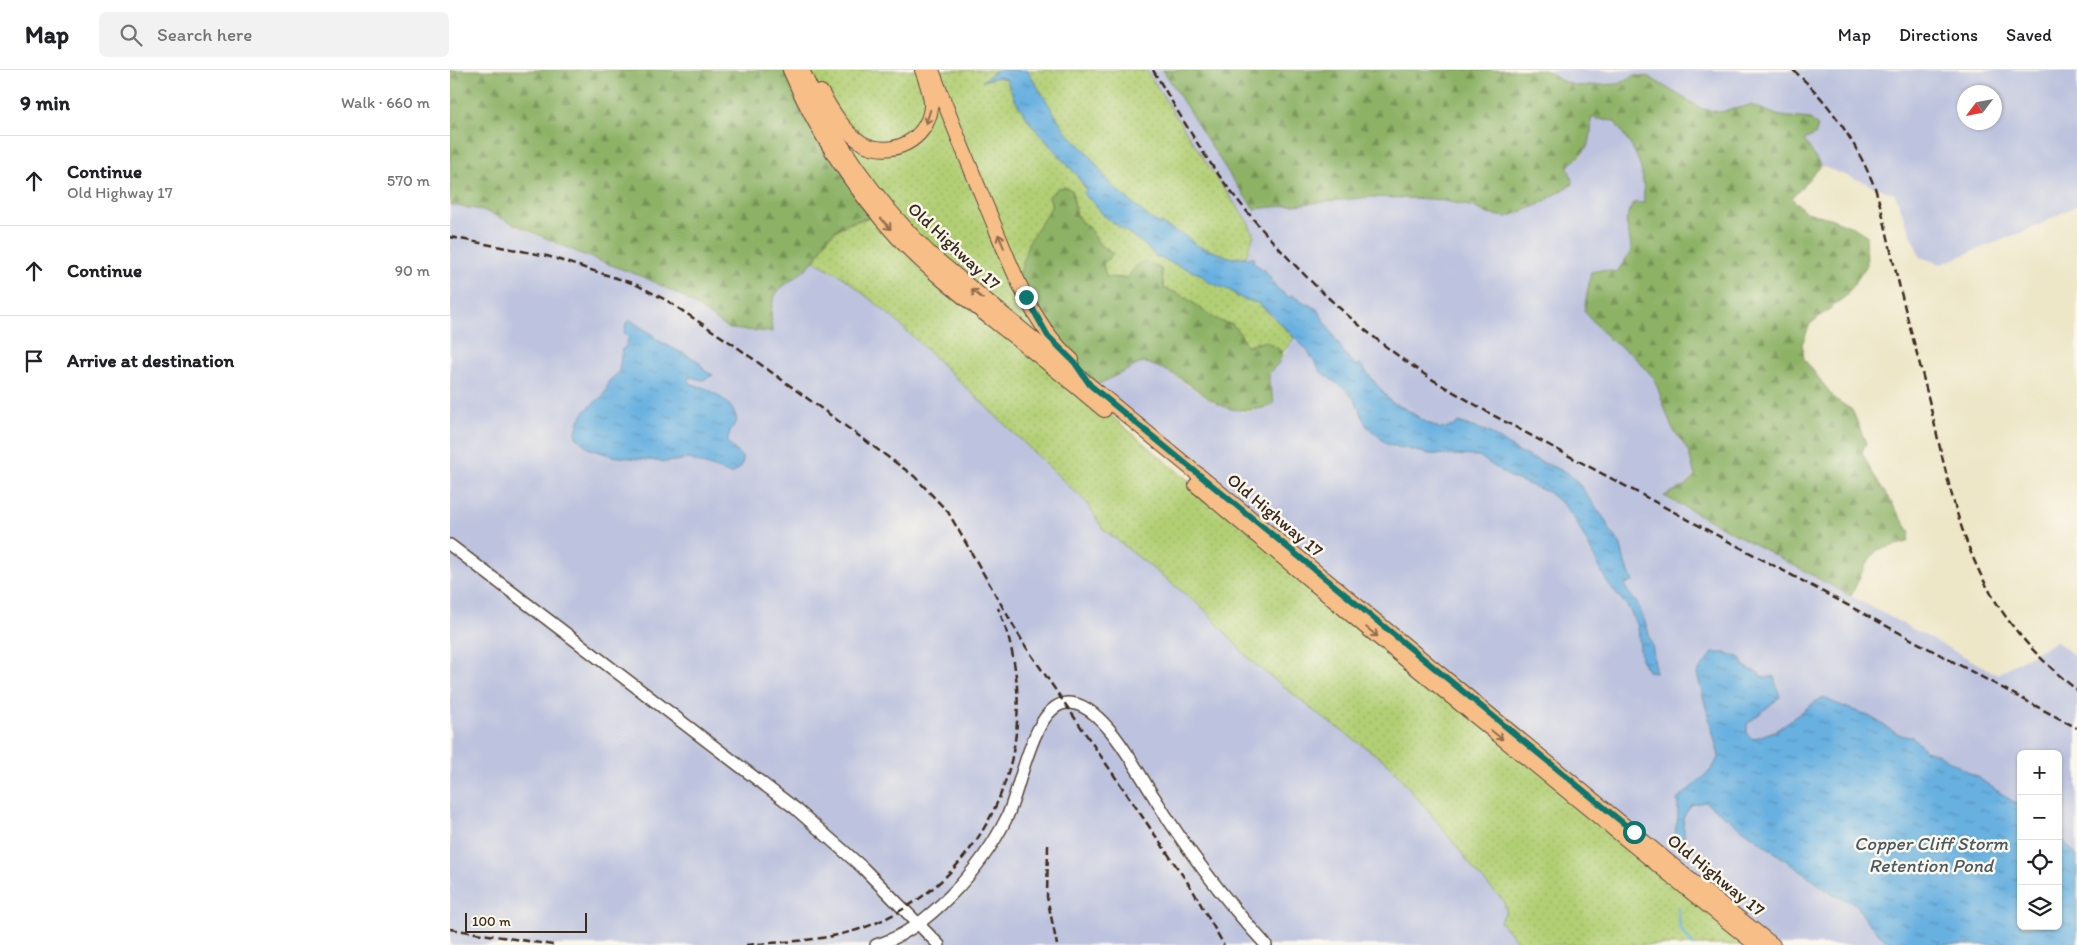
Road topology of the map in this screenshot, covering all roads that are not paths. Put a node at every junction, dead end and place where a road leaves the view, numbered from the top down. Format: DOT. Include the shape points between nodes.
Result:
graph roads {
  1 [pos="780,70"];
  2 [pos="790,70"];
  3 [pos="804,70"];
  4 [pos="922,70"];
  5 [pos="932,70"];
  6 [pos="810,111"];
  7 [pos="1090,385"];
  8 [pos="450,546"];
  9 [pos="919,924"];
  10 [pos="1265,944"];
  11 [pos="876,945"];
  12 [pos="939,945"];
  13 [pos="1756,945"];
  14 [pos="1773,945"];
  1 -- 6 [label="main road" via="796,99"];
  2 -- 6 [label="main road, Old Highway 17"];
  4 -- 3 [label="main road, one-way" via="931,104 927,123 911,142 888,149 871,147 855,138 841,123 814,79"];
  7 -- 3 [label="main road, Old Highway 17, one-way" via="955,276 906,230 854,167 825,118"];
  7 -- 5 [label="main road, one-way" via="1075,363 1048,336 1026,297 957,138"];
  6 -- 13 [label="main road, Old Highway 17, one-way" via="836,156 878,215 942,279"];
  7 -- 14 [label="main road, Old Highway 17"];
  8 -- 9 [label="street" via="758,778 841,848"];
  9 -- 10 [label="street" via="962,882 994,839 1012,806 1032,739 1047,715 1066,703 1080,705 1096,714 1123,748 1179,838"];
  9 -- 11 [label="street" via="906,934"];
  9 -- 12 [label="street"];
}
